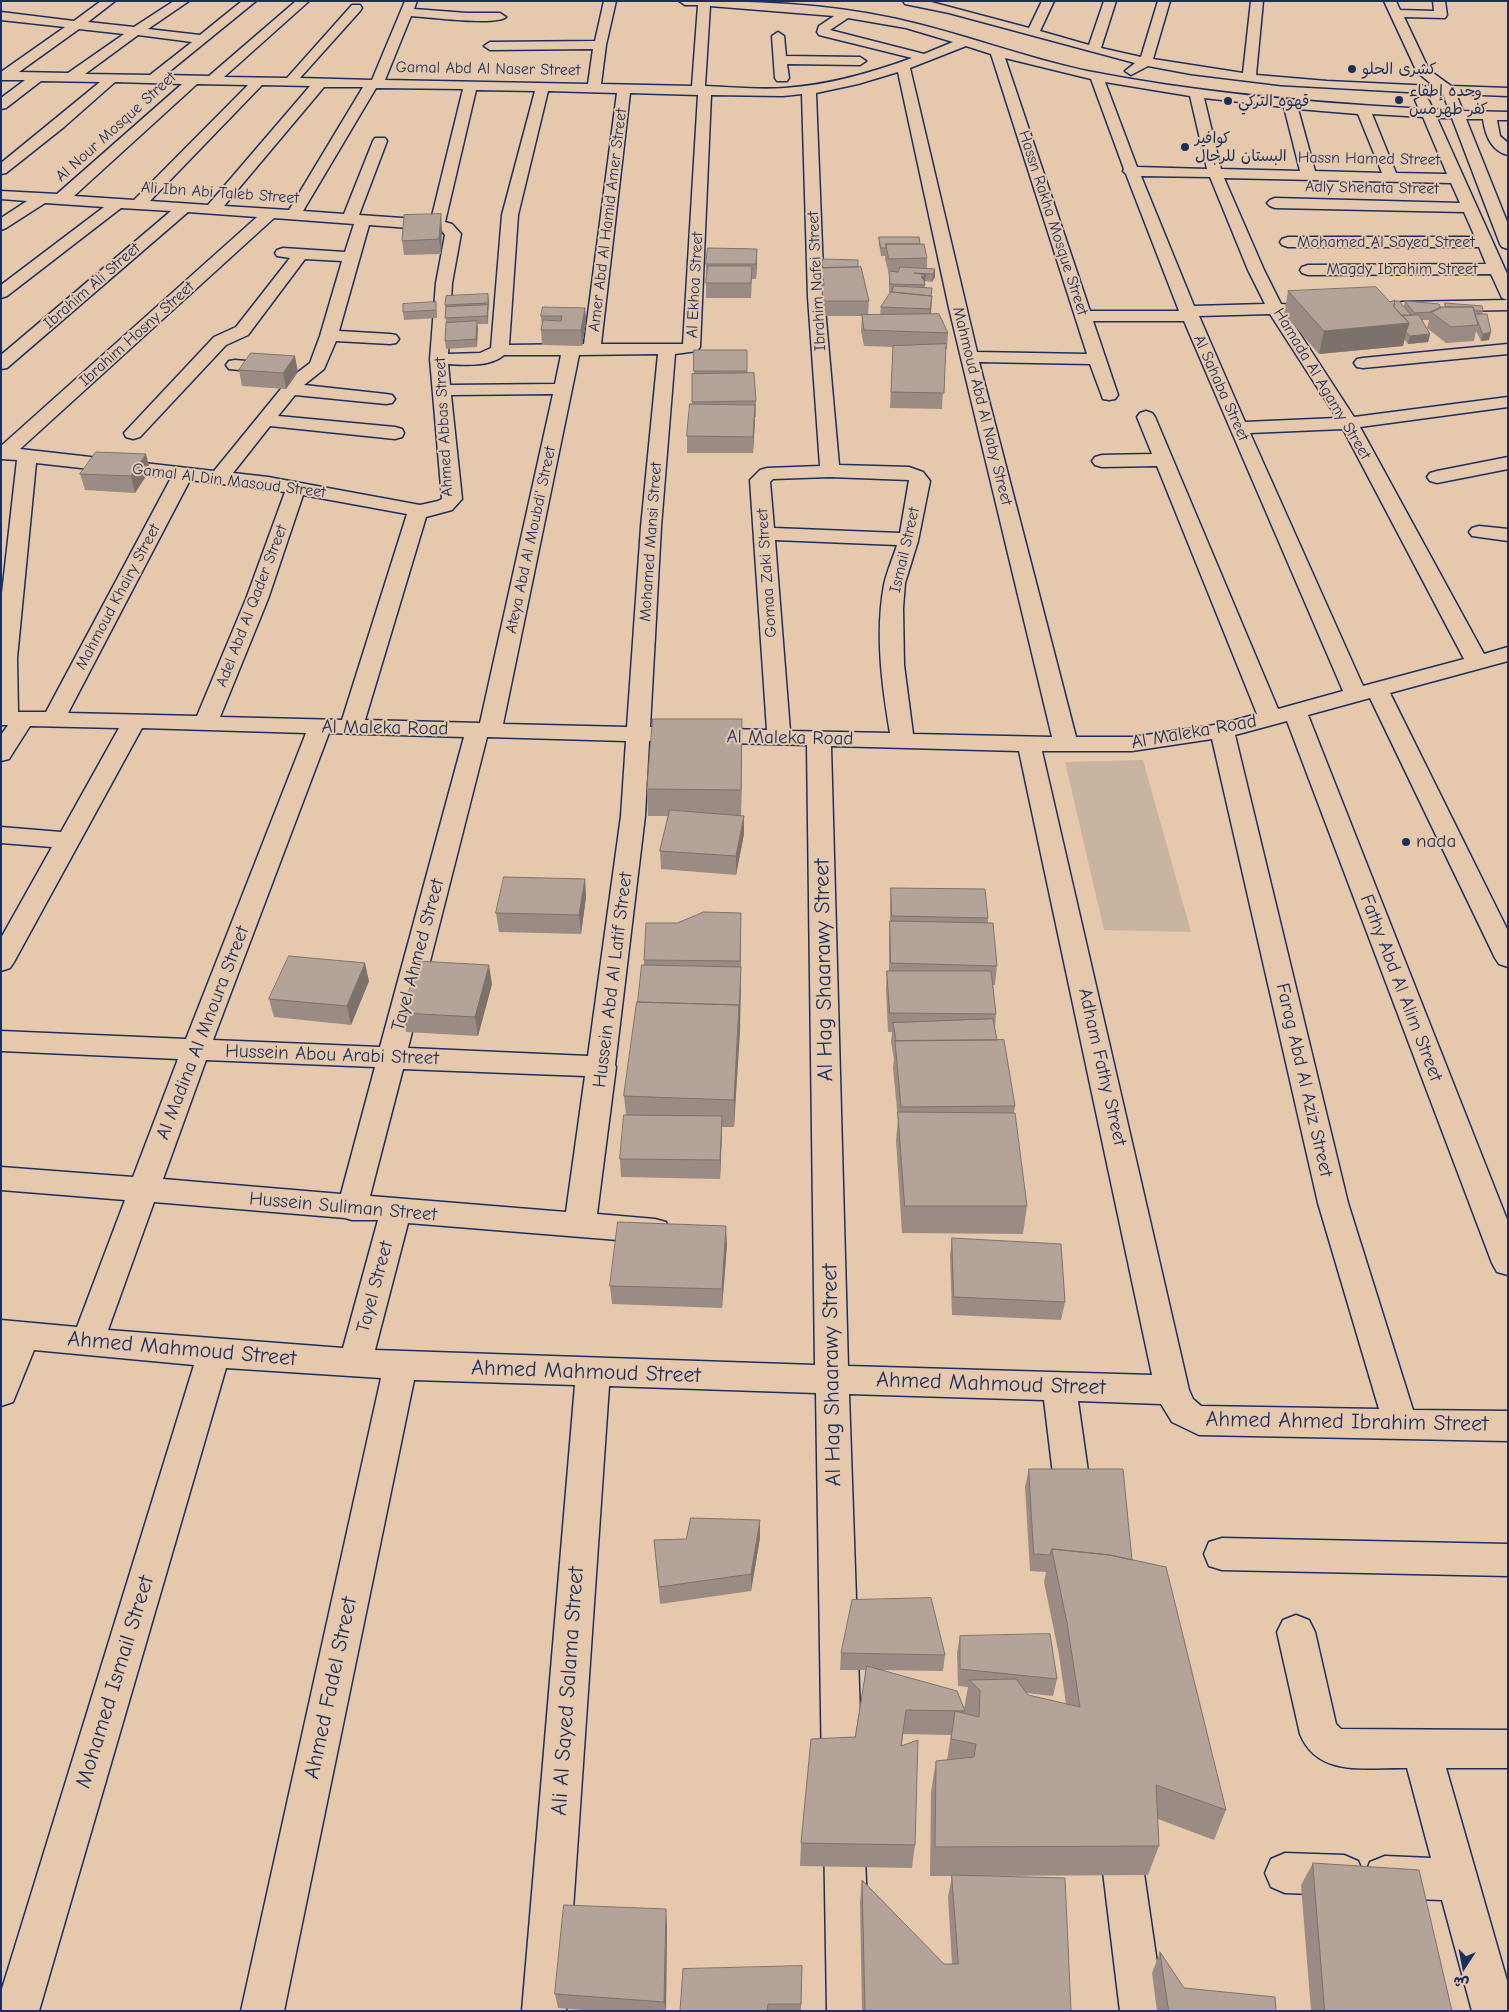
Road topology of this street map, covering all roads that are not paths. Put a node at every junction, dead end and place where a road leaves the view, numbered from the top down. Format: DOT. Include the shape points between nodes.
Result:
graph roads {
  1 [pos="110,1"];
  2 [pos="183,1"];
  3 [pos="250,1"];
  4 [pos="303,1"];
  5 [pos="506,1"];
  6 [pos="610,1"];
  7 [pos="685,1"];
  8 [pos="909,1"];
  9 [pos="1048,1"];
  10 [pos="1110,1"];
  11 [pos="1164,1"];
  12 [pos="1257,1"];
  13 [pos="1390,1"];
  14 [pos="1439,1"];
  15 [pos="924,2"];
  16 [pos="704,3"];
  17 [pos="744,3"];
  18 [pos="31,7"];
  19 [pos="409,7"];
  20 [pos="356,8"];
  21 [pos="1396,13"];
  22 [pos="844,15"];
  23 [pos="1,16"];
  24 [pos="500,17"];
  25 [pos="15,18"];
  26 [pos="78,25"];
  27 [pos="136,32"];
  28 [pos="1033,33"];
  29 [pos="778,36"];
  30 [pos="202,39"];
  31 [pos="965,42"];
  32 [pos="490,46"];
  33 [pos="600,46"];
  34 [pos="1094,50"];
  35 [pos="998,52"];
  36 [pos="926,58"];
  37 [pos="780,60"];
  38 [pos="860,61"];
  39 [pos="1146,62"];
  40 [pos="903,66"];
  41 [pos="1424,72"];
  42 [pos="4,76"];
  43 [pos="1096,76"];
  44 [pos="38,77"];
  45 [pos="72,77"];
  46 [pos="112,78"];
  47 [pos="1248,78"];
  48 [pos="153,80"];
  49 [pos="194,80"];
  50 [pos="1116,80"];
  51 [pos="211,81"];
  52 [pos="258,82"];
  53 [pos="290,82"];
  54 [pos="320,83"];
  55 [pos="374,84"];
  56 [pos="473,87"];
  57 [pos="542,88"];
  58 [pos="1418,88"];
  59 [pos="594,89"];
  60 [pos="624,89"];
  61 [pos="1448,90"];
  62 [pos="702,91"];
  63 [pos="809,91"];
  64 [pos="783,92"];
  65 [pos="1508,92"];
  66 [pos="1196,94"];
  67 [pos="1,104"];
  68 [pos="1290,105"];
  69 [pos="1364,111"];
  70 [pos="1426,114"];
  71 [pos="1457,115"];
  72 [pos="1489,116"];
  73 [pos="1508,116"];
  74 [pos="380,141"];
  75 [pos="1508,151"];
  76 [pos="1,170"];
  77 [pos="1130,171"];
  78 [pos="1215,173"];
  79 [pos="1309,176"];
  80 [pos="1391,178"];
  81 [pos="1457,179"];
  82 [pos="1,195"];
  83 [pos="42,198"];
  84 [pos="61,199"];
  85 [pos="118,203"];
  86 [pos="1275,203"];
  87 [pos="137,204"];
  88 [pos="184,208"];
  89 [pos="1469,208"];
  90 [pos="212,210"];
  91 [pos="270,214"];
  92 [pos="293,216"];
  93 [pos="356,220"];
  94 [pos="437,225"];
  95 [pos="1,226"];
  96 [pos="1288,242"];
  97 [pos="1485,242"];
  98 [pos="1508,244"];
  99 [pos="278,253"];
  100 [pos="301,254"];
  101 [pos="351,257"];
  102 [pos="1496,269"];
  103 [pos="1308,270"];
  104 [pos="1,293"];
  105 [pos="1508,295"];
  106 [pos="1508,305"];
  107 [pos="1382,308"];
  108 [pos="1305,309"];
  109 [pos="1276,310"];
  110 [pos="1188,314"];
  111 [pos="1083,316"];
  112 [pos="329,336"];
  113 [pos="390,339"];
  114 [pos="667,349"];
  115 [pos="1508,349"];
  116 [pos="500,350"];
  117 [pos="571,350"];
  118 [pos="592,350"];
  119 [pos="970,357"];
  120 [pos="439,359"];
  121 [pos="1097,359"];
  122 [pos="1362,363"];
  123 [pos="1,364"];
  124 [pos="235,365"];
  125 [pos="309,371"];
  126 [pos="290,389"];
  127 [pos="563,389"];
  128 [pos="442,390"];
  129 [pos="1109,395"];
  130 [pos="386,399"];
  131 [pos="1508,402"];
  132 [pos="1146,417"];
  133 [pos="266,420"];
  134 [pos="1349,423"];
  135 [pos="1238,428"];
  136 [pos="133,433"];
  137 [pos="395,434"];
  138 [pos="3,453"];
  139 [pos="27,456"];
  140 [pos="1164,460"];
  141 [pos="1102,461"];
  142 [pos="1508,464"];
  143 [pos="830,470"];
  144 [pos="183,474"];
  145 [pos="1437,477"];
  146 [pos="219,478"];
  147 [pos="296,488"];
  148 [pos="421,511"];
  149 [pos="1479,532"];
  150 [pos="764,534"];
  151 [pos="1508,535"];
  152 [pos="908,539"];
  153 [pos="1508,654"];
  154 [pos="1477,662"];
  155 [pos="1367,692"];
  156 [pos="1295,712"];
  157 [pos="1270,718"];
  158 [pos="11,719"];
  159 [pos="53,720"];
  160 [pos="134,722"];
  161 [pos="206,724"];
  162 [pos="320,726"];
  163 [pos="351,727"];
  164 [pos="484,730"];
  165 [pos="1222,731"];
  166 [pos="638,734"];
  167 [pos="779,738"];
  168 [pos="819,739"];
  169 [pos="903,741"];
  170 [pos="1029,744"];
  171 [pos="1066,745"];
  172 [pos="1,754"];
  173 [pos="1,835"];
  174 [pos="69,840"];
  175 [pos="11,928"];
  176 [pos="1508,958"];
  177 [pos="1,962"];
  178 [pos="1,1041"];
  179 [pos="196,1049"];
  180 [pos="391,1058"];
  181 [pos="602,1066"];
  182 [pos="1,1178"];
  183 [pos="145,1190"];
  184 [pos="352,1208"];
  185 [pos="396,1211"];
  186 [pos="580,1225"];
  187 [pos="685,1234"];
  188 [pos="1508,1263"];
  189 [pos="12,1334"];
  190 [pos="88,1340"];
  191 [pos="214,1353"];
  192 [pos="355,1363"];
  193 [pos="400,1366"];
  194 [pos="592,1372"];
  195 [pos="832,1379"];
  196 [pos="1059,1387"];
  197 [pos="1172,1390"];
  198 [pos="1,1392"];
  199 [pos="1401,1424"];
  200 [pos="1508,1426"];
  201 [pos="1078,1535"];
  202 [pos="1222,1554"];
  203 [pos="1508,1560"];
  204 [pos="1296,1632"];
  205 [pos="1420,1748"];
  206 [pos="1508,1750"];
  207 [pos="1114,1803"];
  208 [pos="1285,1873"];
  209 [pos="1458,1880"];
  210 [pos="17,2011"];
  211 [pos="262,2011"];
  212 [pos="544,2011"];
  213 [pos="849,2011"];
  214 [pos="1142,2011"];
  215 [pos="1494,2011"];
  1 -- 26 [label="street"];
  2 -- 27 [label="street"];
  3 -- 30 [label="street"];
  4 -- 51 [label="street"];
  5 -- 24 [label="street"];
  6 -- 33 [label="street"];
  7 -- 16 [label="street"];
  8 -- 15 [label="street"];
  9 -- 28 [label="street"];
  10 -- 34 [label="street"];
  11 -- 39 [label="street"];
  12 -- 47 [label="street"];
  13 -- 21 [label="street"];
  14 -- 21 [label="street" via="1441,15"];
  15 -- 28 [label="street" via="984,14"];
  16 -- 17 [label="street"];
  16 -- 62 [label="street"];
  17 -- 22 [label="street"];
  18 -- 25 [label="street"];
  19 -- 24 [label="street" via="451,16"];
  19 -- 55 [label="street"];
  20 -- 53 [label="street"];
  21 -- 41 [label="street"];
  22 -- 31 [label="street" via="918,28"];
  22 -- 36 [label="street" via="823,32"];
  23 -- 25 [label="street"];
  24 -- 32 [label="street"];
  25 -- 26 [label="street"];
  26 -- 27 [label="street"];
  26 -- 42 [label="street"];
  27 -- 30 [label="street"];
  27 -- 45 [label="street"];
  28 -- 34 [label="street"];
  29 -- 37 [label="street"];
  30 -- 48 [label="street"];
  31 -- 35 [label="street"];
  31 -- 36 [label="street, Gamal Abd Al Naser Street"];
  32 -- 33 [label="street"];
  32 -- 56 [label="street"];
  33 -- 59 [label="street"];
  34 -- 39 [label="street"];
  35 -- 43 [label="street"];
  35 -- 111 [label="street, Hassn Rakha Mosque Street"];
  36 -- 40 [label="street, Gamal Abd Al Naser Street"];
  37 -- 38 [label="street"];
  37 -- 64 [label="street"];
  39 -- 47 [label="street"];
  39 -- 50 [label="street"];
  40 -- 63 [label="street, Gamal Abd Al Naser Street" via="850,83"];
  40 -- 119 [label="street, Mahmoud Abd Al Naby Street"];
  41 -- 58 [label="street"];
  41 -- 61 [label="street"];
  42 -- 44 [label="street, Gamal Abd Al Naser Street"];
  43 -- 50 [label="street"];
  43 -- 77 [label="street, Al Sahaba Street"];
  44 -- 45 [label="street, Gamal Abd Al Naser Street"];
  44 -- 67 [label="street"];
  45 -- 46 [label="street, Gamal Abd Al Naser Street"];
  46 -- 48 [label="street, Gamal Abd Al Naser Street"];
  46 -- 76 [label="street"];
  47 -- 58 [label="street"];
  48 -- 49 [label="street, Gamal Abd Al Naser Street"];
  49 -- 51 [label="street, Gamal Abd Al Naser Street"];
  49 -- 84 [label="street, Al Nour Mosque Street"];
  50 -- 66 [label="street"];
  51 -- 52 [label="street, Gamal Abd Al Naser Street"];
  52 -- 53 [label="street, Gamal Abd Al Naser Street"];
  52 -- 87 [label="street"];
  53 -- 54 [label="street, Gamal Abd Al Naser Street"];
  54 -- 55 [label="street, Gamal Abd Al Naser Street"];
  54 -- 90 [label="street"];
  55 -- 56 [label="street, Gamal Abd Al Naser Street"];
  55 -- 92 [label="street"];
  56 -- 57 [label="street, Gamal Abd Al Naser Street"];
  56 -- 94 [label="street"];
  57 -- 59 [label="street, Gamal Abd Al Naser Street"];
  57 -- 116 [label="street" via="510,215"];
  58 -- 61 [label="street"];
  58 -- 70 [label="street"];
  59 -- 60 [label="street, Gamal Abd Al Naser Street"];
  60 -- 62 [label="street, Gamal Abd Al Naser Street"];
  60 -- 118 [label="street, Amer Abd Al Hamid Amer Street"];
  61 -- 65 [label="street"];
  61 -- 71 [label="street"];
  62 -- 64 [label="street, Gamal Abd Al Naser Street"];
  62 -- 114 [label="street, Al Ekhoa Street" via="692,345 688,349"];
  63 -- 64 [label="street, Gamal Abd Al Naser Street"];
  63 -- 143 [label="street, Ibrahim Nafei Street" via="816,297"];
  66 -- 68 [label="street"];
  66 -- 78 [label="street, Hamada Al Agamy Street"];
  68 -- 69 [label="street"];
  68 -- 79 [label="street"];
  69 -- 70 [label="street"];
  69 -- 80 [label="street"];
  70 -- 71 [label="street"];
  70 -- 81 [label="street"];
  71 -- 72 [label="street"];
  71 -- 98 [label="street"];
  72 -- 73 [label="street"];
  72 -- 75 [label="street" via="1493,137"];
  74 -- 93 [label="street"];
  77 -- 78 [label="street, Hassn Hamed Street"];
  77 -- 110 [label="street, Al Sahaba Street"];
  78 -- 79 [label="street, Hassn Hamed Street"];
  78 -- 109 [label="street, Hamada Al Agamy Street"];
  79 -- 80 [label="street, Hassn Hamed Street"];
  80 -- 81 [label="street, Hassn Hamed Street"];
  81 -- 89 [label="street"];
  82 -- 83 [label="street, Ali Ibn Abi Taleb Street"];
  83 -- 84 [label="street, Ali Ibn Abi Taleb Street"];
  83 -- 95 [label="street"];
  84 -- 85 [label="street, Ali Ibn Abi Taleb Street"];
  85 -- 87 [label="street, Ali Ibn Abi Taleb Street"];
  85 -- 104 [label="street"];
  86 -- 89 [label="street, Adly Shehata Street"];
  87 -- 88 [label="street, Ali Ibn Abi Taleb Street"];
  88 -- 90 [label="street, Ali Ibn Abi Taleb Street"];
  88 -- 123 [label="street, Ibrahim Ali Street"];
  89 -- 97 [label="street"];
  90 -- 91 [label="street, Ali Ibn Abi Taleb Street"];
  91 -- 92 [label="street, Ali Ibn Abi Taleb Street"];
  91 -- 138 [label="street, Ibrahim Hosny Street"];
  92 -- 93 [label="street, Ali Ibn Abi Taleb Street"];
  93 -- 94 [label="street, Ali Ibn Abi Taleb Street"];
  93 -- 101 [label="street"];
  94 -- 120 [label="street, Ahmed Abbas Street" via="447,227 453,234 444,283"];
  96 -- 97 [label="street, Mohamed Al Sayed Street"];
  97 -- 102 [label="street"];
  99 -- 100 [label="street"];
  100 -- 101 [label="street"];
  100 -- 136 [label="street" via="242,330 220,341"];
  101 -- 112 [label="street"];
  102 -- 103 [label="street, Magdy Ibrahim Street"];
  102 -- 105 [label="street"];
  106 -- 107 [label="street"];
  108 -- 109 [label="street"];
  109 -- 110 [label="street"];
  109 -- 134 [label="street, Hamada Al Agamy Street"];
  110 -- 111 [label="street"];
  110 -- 135 [label="street, Al Sahaba Street"];
  111 -- 121 [label="street, Hassn Rakha Mosque Street"];
  112 -- 113 [label="street"];
  112 -- 125 [label="street" via="318,365"];
  114 -- 118 [label="street, Al Ekhoa Street"];
  114 -- 166 [label="street, Mohamed Mansi Street" via="651,527"];
  115 -- 122 [label="street"];
  116 -- 117 [label="street, Al Ekhoa Street"];
  116 -- 120 [label="street" via="485,358"];
  117 -- 118 [label="street, Al Ekhoa Street"];
  117 -- 127 [label="street, Ateya Abd Al Moubdi' Street"];
  119 -- 121 [label="street"];
  119 -- 171 [label="street, Mahmoud Abd Al Naby Street"];
  120 -- 128 [label="street, Ahmed Abbas Street"];
  121 -- 129 [label="street, Hassn Rakha Mosque Street"];
  124 -- 125 [label="street"];
  125 -- 126 [label="street"];
  126 -- 130 [label="street"];
  126 -- 133 [label="street"];
  127 -- 128 [label="street"];
  127 -- 164 [label="street, Ateya Abd Al Moubdi' Street"];
  128 -- 148 [label="street, Ahmed Abbas Street" via="452,499 450,504"];
  131 -- 134 [label="street"];
  132 -- 140 [label="street"];
  133 -- 137 [label="street"];
  133 -- 146 [label="street"];
  134 -- 135 [label="street"];
  134 -- 154 [label="street, Hamada Al Agamy Street"];
  135 -- 155 [label="street, Al Sahaba Street"];
  138 -- 139 [label="street, Gamal Al Din Masoud Street"];
  139 -- 144 [label="street, Gamal Al Din Masoud Street"];
  139 -- 158 [label="street" via="6,658"];
  140 -- 141 [label="street"];
  140 -- 157 [label="street"];
  142 -- 145 [label="street"];
  143 -- 150 [label="street, Gomaa Zaki Street" via="773,473 762,477"];
  143 -- 152 [label="street, Ismail Street" via="909,473 916,476 920,481"];
  144 -- 146 [label="street, Gamal Al Din Masoud Street"];
  144 -- 159 [label="street, Mahmoud Khairy Street"];
  146 -- 147 [label="street, Gamal Al Din Masoud Street"];
  147 -- 148 [label="street, Gamal Al Din Masoud Street"];
  147 -- 161 [label="street, Adel Abd Al Qader Street" via="257,599"];
  148 -- 163 [label="street, Ahmed Abbas Street"];
  149 -- 151 [label="street"];
  150 -- 152 [label="street"];
  150 -- 167 [label="street, Gomaa Zaki Street"];
  152 -- 169 [label="street, Ismail Street" via="894,587 892,623 892,662"];
  153 -- 154 [label="street, Al Maleka Road"];
  154 -- 155 [label="street, Al Maleka Road"];
  155 -- 156 [label="street, Al Maleka Road"];
  155 -- 176 [label="street, Al Sahaba Street"];
  156 -- 157 [label="street, Al Maleka Road"];
  156 -- 188 [label="street, Fathy Abd Al Alim Street"];
  157 -- 165 [label="street, Al Maleka Road"];
  158 -- 159 [label="street, Al Maleka Road"];
  158 -- 172 [label="street"];
  159 -- 160 [label="street, Al Maleka Road"];
  160 -- 161 [label="street, Al Maleka Road"];
  160 -- 174 [label="street"];
  161 -- 162 [label="street, Al Maleka Road"];
  162 -- 163 [label="street, Al Maleka Road"];
  162 -- 179 [label="street, Al Madina Al Mnoura Street"];
  163 -- 164 [label="street, Al Maleka Road"];
  164 -- 166 [label="street, Al Maleka Road"];
  164 -- 180 [label="street, Tayel Ahmed Street"];
  165 -- 171 [label="street, Al Maleka Road" via="1132,744"];
  165 -- 199 [label="street, Farag Abd Al Aziz Street" via="1333,1204"];
  166 -- 167 [label="street, Al Maleka Road"];
  166 -- 181 [label="street, Hussein Abd Al Latif Street" via="634,816"];
  167 -- 168 [label="street, Al Maleka Road"];
  168 -- 169 [label="street, Al Maleka Road"];
  168 -- 195 [label="street, Al Hag Shaarawy Street"];
  169 -- 170 [label="street, Al Maleka Road"];
  170 -- 171 [label="street, Al Maleka Road"];
  170 -- 197 [label="street, Adham Fathy Street"];
  173 -- 174 [label="street"];
  174 -- 175 [label="street"];
  175 -- 177 [label="street"];
  178 -- 179 [label="street, Hussein Abou Arabi Street"];
  179 -- 180 [label="street, Hussein Abou Arabi Street"];
  179 -- 183 [label="street, Al Madina Al Mnoura Street"];
  180 -- 181 [label="street, Hussein Abou Arabi Street"];
  180 -- 184 [label="street, Tayel Ahmed Street"];
  181 -- 186 [label="street, Hussein Abd Al Latif Street"];
  182 -- 183 [label="street, Hussein Suliman Street"];
  183 -- 184 [label="street, Hussein Suliman Street"];
  183 -- 190 [label="street, Al Madina Al Mnoura Street"];
  184 -- 185 [label="street, Hussein Suliman Street"];
  185 -- 186 [label="street, Hussein Suliman Street"];
  185 -- 192 [label="street, Tayel Street"];
  186 -- 187 [label="street, Hussein Suliman Street"];
  189 -- 190 [label="street, Ahmed Mahmoud Street"];
  189 -- 198 [label="street"];
  190 -- 191 [label="street, Ahmed Mahmoud Street"];
  191 -- 192 [label="street, Ahmed Mahmoud Street"];
  191 -- 210 [label="street, Mohamed Ismail Street"];
  192 -- 193 [label="street, Ahmed Mahmoud Street"];
  193 -- 194 [label="street, Ahmed Mahmoud Street"];
  193 -- 211 [label="street, Ahmed Fadel Street"];
  194 -- 195 [label="street, Ahmed Mahmoud Street"];
  194 -- 212 [label="street, Ali Al Sayed Salama Street"];
  195 -- 196 [label="street, Ahmed Mahmoud Street"];
  195 -- 213 [label="street, Al Hag Shaarawy Street"];
  196 -- 197 [label="street, Ahmed Mahmoud Street"];
  196 -- 201 [label="street"];
  197 -- 199 [label="street, Ahmed Ahmed Ibrahim Street" via="1180,1410 1199,1420"];
  199 -- 200 [label="street, Ahmed Ahmed Ibrahim Street"];
  202 -- 203 [label="street"];
  204 -- 205 [label="street" via="1319,1734 1328,1743 1338,1748"];
  205 -- 206 [label="street"];
  205 -- 209 [label="street"];
  207 -- 214 [label="street"];
  208 -- 209 [label="street"];
  209 -- 215 [label="street"];
}
